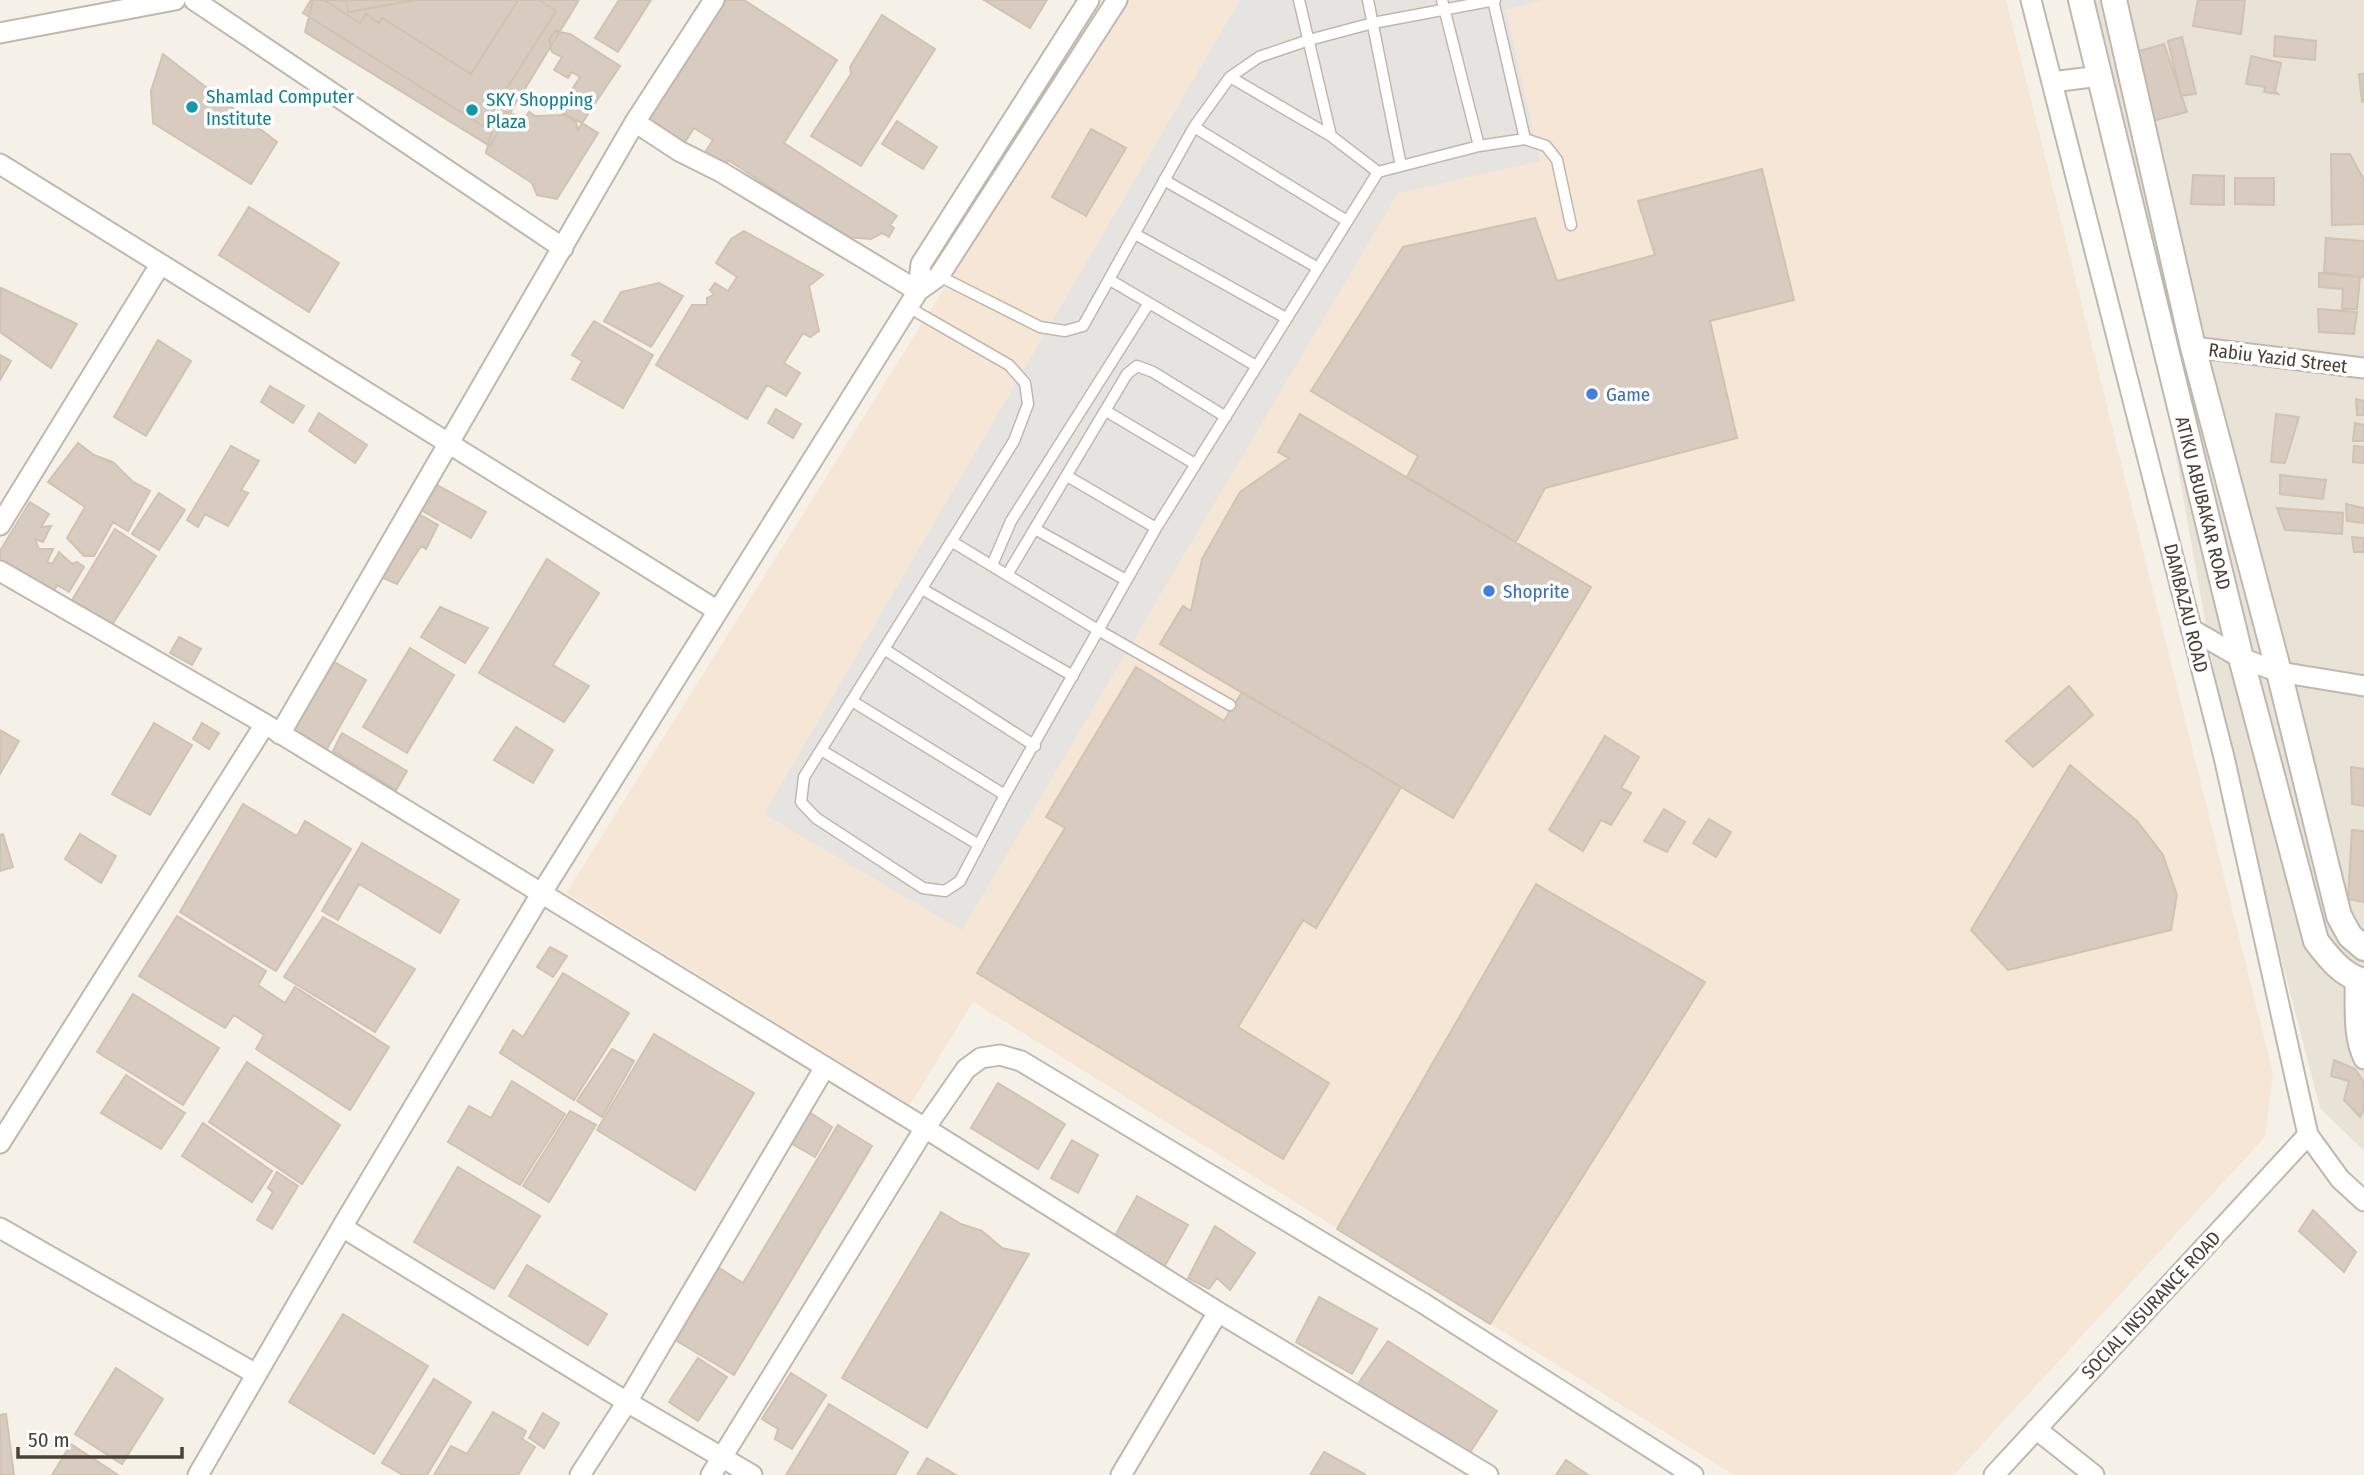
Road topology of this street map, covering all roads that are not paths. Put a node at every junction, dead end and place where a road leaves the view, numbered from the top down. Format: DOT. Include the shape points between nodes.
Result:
graph roads {
  1 [pos="175,0"];
  2 [pos="194,0"];
  3 [pos="714,0"];
  4 [pos="1089,0"];
  5 [pos="1117,0"];
  6 [pos="1299,0"];
  7 [pos="1368,0"];
  8 [pos="1494,0"];
  9 [pos="2031,0"];
  10 [pos="2081,0"];
  11 [pos="2114,0"];
  12 [pos="1443,4"];
  13 [pos="1373,23"];
  14 [pos="0,33"];
  15 [pos="1309,40"];
  16 [pos="2100,75"];
  17 [pos="1230,77"];
  18 [pos="2052,82"];
  19 [pos="635,122"];
  20 [pos="1194,127"];
  21 [pos="1331,136"];
  22 [pos="1525,139"];
  23 [pos="1479,146"];
  24 [pos="0,164"];
  25 [pos="1401,166"];
  26 [pos="1378,172"];
  27 [pos="1164,180"];
  28 [pos="1347,221"];
  29 [pos="1571,225"];
  30 [pos="1135,233"];
  31 [pos="563,248"];
  32 [pos="160,265"];
  33 [pos="1318,268"];
  34 [pos="939,276"];
  35 [pos="1110,280"];
  36 [pos="913,299"];
  37 [pos="1149,303"];
  38 [pos="1286,318"];
  39 [pos="2193,347"];
  40 [pos="1256,366"];
  41 [pos="2364,368"];
  42 [pos="1106,411"];
  43 [pos="1226,418"];
  44 [pos="449,442"];
  45 [pos="1195,464"];
  46 [pos="1067,476"];
  47 [pos="0,525"];
  48 [pos="1156,528"];
  49 [pos="1035,529"];
  50 [pos="951,541"];
  51 [pos="992,565"];
  52 [pos="0,571"];
  53 [pos="1007,575"];
  54 [pos="1126,580"];
  55 [pos="922,589"];
  56 [pos="718,611"];
  57 [pos="2191,629"];
  58 [pos="1098,630"];
  59 [pos="884,649"];
  60 [pos="2241,658"];
  61 [pos="2279,672"];
  62 [pos="1073,676"];
  63 [pos="2364,686"];
  64 [pos="852,701"];
  65 [pos="1230,705"];
  66 [pos="272,729"];
  67 [pos="1035,746"];
  68 [pos="821,750"];
  69 [pos="1005,795"];
  70 [pos="979,845"];
  71 [pos="541,894"];
  72 [pos="2364,948"];
  73 [pos="2360,980"];
  74 [pos="2364,1059"];
  75 [pos="825,1067"];
  76 [pos="925,1128"];
  77 [pos="2308,1135"];
  78 [pos="0,1143"];
  79 [pos="2364,1201"];
  80 [pos="342,1227"];
  81 [pos="0,1228"];
  82 [pos="1218,1312"];
  83 [pos="256,1374"];
  84 [pos="627,1402"];
  85 [pos="2036,1429"];
  86 [pos="722,1457"];
  87 [pos="198,1475"];
  88 [pos="580,1475"];
  89 [pos="711,1475"];
  90 [pos="752,1475"];
  91 [pos="1121,1475"];
  92 [pos="1488,1475"];
  93 [pos="1693,1475"];
  94 [pos="1994,1475"];
  95 [pos="2094,1475"];
  1 -- 14 [label="street"];
  2 -- 31 [label="street"];
  3 -- 19 [label="street"];
  4 -- 36 [label="street" via="921,264"];
  5 -- 34 [label="street"];
  6 -- 15 [label="lane"];
  7 -- 13 [label="lane"];
  8 -- 12 [label="lane"];
  8 -- 22 [label="lane"];
  9 -- 18 [label="street, DAMBAZAU ROAD"];
  10 -- 16 [label="street, ATIKU ABUBAKAR ROAD"];
  11 -- 39 [label="street"];
  12 -- 13 [label="lane"];
  12 -- 23 [label="lane"];
  13 -- 15 [label="lane"];
  13 -- 25 [label="lane"];
  15 -- 17 [label="lane" via="1259,57"];
  15 -- 21 [label="lane"];
  16 -- 18 [label="street"];
  16 -- 60 [label="street, ATIKU ABUBAKAR ROAD"];
  17 -- 20 [label="lane"];
  17 -- 21 [label="lane"];
  18 -- 57 [label="street, DAMBAZAU ROAD"];
  19 -- 31 [label="street"];
  19 -- 36 [label="street" via="721,172"];
  20 -- 27 [label="lane"];
  20 -- 28 [label="lane"];
  21 -- 26 [label="lane"];
  22 -- 23 [label="lane"];
  22 -- 29 [label="lane" via="1546,146 1557,160"];
  23 -- 25 [label="lane"];
  24 -- 32 [label="street"];
  25 -- 26 [label="lane"];
  26 -- 28 [label="lane"];
  27 -- 30 [label="lane"];
  27 -- 33 [label="lane"];
  28 -- 33 [label="lane"];
  30 -- 35 [label="lane"];
  30 -- 38 [label="lane"];
  31 -- 44 [label="street"];
  32 -- 44 [label="street"];
  32 -- 47 [label="street"];
  33 -- 38 [label="lane"];
  34 -- 35 [label="lane" via="1040,327 1065,331 1083,326"];
  34 -- 36 [label="street"];
  35 -- 37 [label="lane"];
  36 -- 50 [label="lane" via="1009,365 1024,383 1028,404 1014,441"];
  36 -- 56 [label="street"];
  37 -- 40 [label="lane"];
  37 -- 51 [label="lane" via="1011,521"];
  38 -- 40 [label="lane"];
  39 -- 41 [label="street, Rabiu Yazid Street"];
  39 -- 61 [label="street"];
  40 -- 43 [label="lane"];
  42 -- 43 [label="lane" via="1127,374 1138,366"];
  42 -- 45 [label="lane"];
  42 -- 46 [label="lane"];
  43 -- 45 [label="lane"];
  44 -- 56 [label="street"];
  44 -- 66 [label="street"];
  45 -- 48 [label="lane"];
  46 -- 48 [label="lane"];
  46 -- 49 [label="lane"];
  48 -- 54 [label="lane"];
  49 -- 53 [label="lane"];
  49 -- 54 [label="lane"];
  50 -- 51 [label="lane"];
  50 -- 55 [label="lane"];
  51 -- 53 [label="lane"];
  52 -- 66 [label="street"];
  53 -- 58 [label="lane"];
  54 -- 58 [label="lane"];
  55 -- 59 [label="lane"];
  55 -- 62 [label="lane"];
  56 -- 71 [label="street"];
  57 -- 60 [label="street"];
  57 -- 77 [label="street, DAMBAZAU ROAD"];
  58 -- 62 [label="lane"];
  58 -- 65 [label="lane"];
  59 -- 64 [label="lane"];
  59 -- 67 [label="lane"];
  60 -- 61 [label="street"];
  60 -- 73 [label="street, ATIKU ABUBAKAR ROAD" via="2316,941 2334,963"];
  61 -- 63 [label="street"];
  61 -- 72 [label="street" via="2339,916 2350,936"];
  62 -- 67 [label="lane"];
  64 -- 68 [label="lane"];
  64 -- 69 [label="lane"];
  66 -- 71 [label="street"];
  66 -- 78 [label="street"];
  67 -- 69 [label="lane"];
  68 -- 70 [label="lane"];
  68 -- 70 [label="lane" via="804,777 801,802 816,818 923,888 944,891 960,881"];
  69 -- 70 [label="lane"];
  71 -- 75 [label="street"];
  71 -- 80 [label="street"];
  73 -- 74 [label="street" via="2356,1021"];
  75 -- 76 [label="street"];
  75 -- 84 [label="street"];
  76 -- 82 [label="street"];
  76 -- 86 [label="street"];
  76 -- 93 [label="street" via="966,1069 981,1058 1000,1055 1021,1061 1423,1303"];
  77 -- 79 [label="street, DAMBAZAU ROAD" via="2340,1180"];
  77 -- 85 [label="street, SOCIAL INSURANCE ROAD"];
  80 -- 83 [label="street"];
  80 -- 84 [label="street"];
  81 -- 83 [label="street"];
  82 -- 91 [label="street"];
  82 -- 92 [label="street"];
  83 -- 87 [label="street"];
  84 -- 86 [label="street"];
  84 -- 88 [label="street"];
  85 -- 94 [label="street, SOCIAL INSURANCE ROAD"];
  85 -- 95 [label="street"];
  86 -- 89 [label="street"];
  86 -- 90 [label="street"];
}
